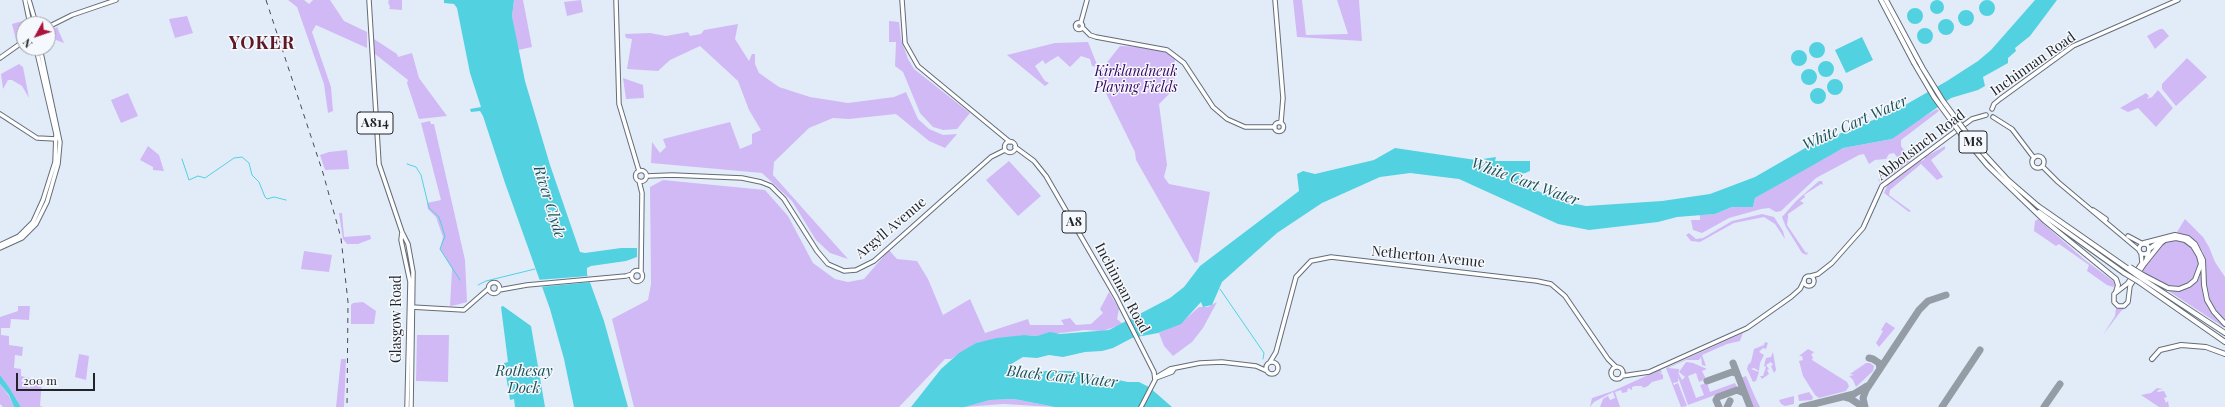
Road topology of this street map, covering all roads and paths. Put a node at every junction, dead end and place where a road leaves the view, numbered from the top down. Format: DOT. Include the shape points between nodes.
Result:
graph roads {
  1 [pos="25,0"];
  2 [pos="29,0"];
  3 [pos="116,0"];
  4 [pos="369,0"];
  5 [pos="616,0"];
  6 [pos="902,0"];
  7 [pos="1086,0"];
  8 [pos="1275,0"];
  9 [pos="1881,0"];
  10 [pos="1886,0"];
  11 [pos="2178,0"];
  12 [pos="29,16"];
  13 [pos="34,16"];
  14 [pos="1082,22"];
  15 [pos="56,23"];
  16 [pos="1083,28"];
  17 [pos="16,47"];
  18 [pos="38,56"];
  19 [pos="42,56"];
  20 [pos="0,58"];
  21 [pos="1992,109"];
  22 [pos="0,114"];
  23 [pos="1986,115"];
  24 [pos="1993,117"];
  25 [pos="1281,122"];
  26 [pos="1274,127"];
  27 [pos="56,139"];
  28 [pos="1008,143"];
  29 [pos="1015,149"];
  30 [pos="1005,150"];
  31 [pos="2034,158"];
  32 [pos="2042,166"];
  33 [pos="639,171"];
  34 [pos="647,176"];
  35 [pos="639,181"];
  36 [pos="644,181"];
  37 [pos="642,189"];
  38 [pos="2089,207"];
  39 [pos="2047,218"];
  40 [pos="402,232"];
  41 [pos="2165,240"];
  42 [pos="2144,244"];
  43 [pos="0,246"];
  44 [pos="2149,250"];
  45 [pos="2140,251"];
  46 [pos="2145,263"];
  47 [pos="641,264"];
  48 [pos="641,272"];
  49 [pos="633,274"];
  50 [pos="1818,274"];
  51 [pos="1811,276"];
  52 [pos="2142,276"];
  53 [pos="1814,280"];
  54 [pos="1804,281"];
  55 [pos="1807,286"];
  56 [pos="499,288"];
  57 [pos="1800,289"];
  58 [pos="490,291"];
  59 [pos="2116,292"];
  60 [pos="412,307"];
  61 [pos="2225,324"];
  62 [pos="2225,333"];
  63 [pos="2225,341"];
  64 [pos="2225,354"];
  65 [pos="1274,356"];
  66 [pos="1608,359"];
  67 [pos="2152,359"];
  68 [pos="1275,363"];
  69 [pos="1269,364"];
  70 [pos="1259,367"];
  71 [pos="1616,367"];
  72 [pos="1612,370"];
  73 [pos="1267,371"];
  74 [pos="1623,371"];
  75 [pos="1633,375"];
  76 [pos="1622,376"];
  77 [pos="1155,378"];
  78 [pos="407,407"];
  79 [pos="411,407"];
  80 [pos="1141,407"];
  1 -- 12 [label="street"];
  2 -- 13 [label="street"];
  3 -- 15 [label="street"];
  4 -- 40 [label="street, A814" via="379,164"];
  5 -- 33 [label="street" via="619,104"];
  6 -- 28 [label="street" via="903,25 908,49 921,70"];
  7 -- 14 [label="street"];
  8 -- 25 [label="street" via="1283,98"];
  9 -- 39 [label="highway, M8, bridge" via="1920,73 1948,117 1988,165 2020,197"];
  10 -- 39 [label="highway, M8, bridge" via="1927,77 1958,124 1997,169"];
  11 -- 21 [label="street, Inchinnan Road" via="2073,46 2000,99"];
  14 -- 16 [label="street"];
  14 -- 16 [label="street" via="1076,26 1078,29"];
  16 -- 26 [label="street" via="1096,37 1167,50 1184,63 1213,107 1227,119 1245,127"];
  17 -- 20 [label="street"];
  18 -- 27 [label="street"];
  19 -- 43 [label="street" via="60,142 54,181 40,217 31,230 22,238"];
  21 -- 23 [label="street" via="1987,110"];
  21 -- 24 [label="street"];
  22 -- 27 [label="street" via="37,138"];
  23 -- 24 [label="street" via="1988,118"];
  23 -- 50 [label="street, Abbotsinch Road" via="1972,119 1882,186 1863,228 1832,263"];
  24 -- 31 [label="street" via="2012,129"];
  25 -- 26 [label="street"];
  25 -- 26 [label="street" via="1282,130 1277,131"];
  27 -- 43 [label="street" via="54,168 37,215 19,236"];
  28 -- 29 [label="street"];
  28 -- 30 [label="street"];
  29 -- 30 [label="street, Inchinnan Road" via="1009,153"];
  29 -- 77 [label="street, Inchinnan Road / A8" via="1034,161 1046,176 1126,316"];
  30 -- 34 [label="street, Argyll Avenue" via="991,157 874,261 856,270 844,271 828,264 822,258 784,199 771,186 742,178"];
  31 -- 32 [label="street" via="2042,158"];
  31 -- 32 [label="street" via="2034,166"];
  32 -- 38 [label="street"];
  33 -- 34 [label="street"];
  33 -- 35 [label="street" via="636,176"];
  34 -- 36 [label="street"];
  35 -- 36 [label="street"];
  35 -- 37 [label="street"];
  36 -- 37 [label="street"];
  37 -- 47 [label="street"];
  38 -- 42 [label="street" via="2130,238"];
  38 -- 45 [label="street"];
  39 -- 52 [label="highway, M8, bridge"];
  39 -- 59 [label="highway" via="2116,279"];
  39 -- 63 [label="highway, M8, bridge"];
  40 -- 60 [label="street, Glasgow Road / A814" via="401,240 410,276"];
  40 -- 60 [label="street, Glasgow Road / A814" via="406,238 413,272"];
  41 -- 44 [label="highway"];
  41 -- 46 [label="highway" via="2156,247"];
  41 -- 52 [label="highway" via="2182,239 2193,246 2200,260 2197,277 2186,287 2172,289"];
  42 -- 44 [label="street"];
  42 -- 45 [label="street"];
  42 -- 61 [label="highway" via="2176,235 2188,238 2195,244 2203,256 2205,289 2209,304 2216,316"];
  44 -- 45 [label="street" via="2146,253"];
  44 -- 46 [label="street"];
  45 -- 59 [label="street" via="2142,263 2125,287"];
  46 -- 59 [label="street" via="2130,286 2126,305 2121,307 2114,303 2113,295"];
  47 -- 48 [label="street"];
  47 -- 49 [label="street"];
  48 -- 49 [label="street"];
  48 -- 49 [label="street" via="641,281 636,282"];
  49 -- 56 [label="street"];
  50 -- 51 [label="street, Abbotsinch Road"];
  50 -- 53 [label="street, Abbotsinch Road"];
  51 -- 53 [label="street"];
  51 -- 54 [label="street" via="1806,277"];
  52 -- 62 [label="highway"];
  53 -- 55 [label="street" via="1812,285"];
  54 -- 55 [label="street"];
  54 -- 57 [label="street"];
  55 -- 57 [label="street"];
  56 -- 58 [label="street" via="495,293"];
  56 -- 58 [label="street" via="492,283"];
  57 -- 75 [label="street" via="1748,328 1642,374"];
  58 -- 60 [label="street" via="464,310"];
  60 -- 78 [label="street, Glasgow Road / A814"];
  60 -- 79 [label="street, Glasgow Road / A814"];
  64 -- 67 [label="highway" via="2206,347 2181,345 2160,350"];
  65 -- 66 [label="street, Netherton Avenue" via="1296,277 1311,261 1331,257 1551,284 1565,296"];
  65 -- 68 [label="street, Netherton Avenue"];
  65 -- 69 [label="street, Netherton Avenue"];
  66 -- 71 [label="street, Netherton Avenue"];
  66 -- 72 [label="street, Netherton Avenue"];
  68 -- 69 [label="street"];
  68 -- 73 [label="street" via="1278,367 1277,372 1272,374"];
  69 -- 70 [label="street"];
  69 -- 73 [label="street"];
  70 -- 73 [label="street"];
  70 -- 77 [label="street" via="1211,362 1191,364"];
  71 -- 72 [label="street"];
  71 -- 74 [label="street"];
  72 -- 76 [label="street" via="1612,376 1615,378"];
  74 -- 75 [label="street"];
  74 -- 76 [label="street"];
  75 -- 76 [label="street"];
  77 -- 80 [label="street, A8"];
}
